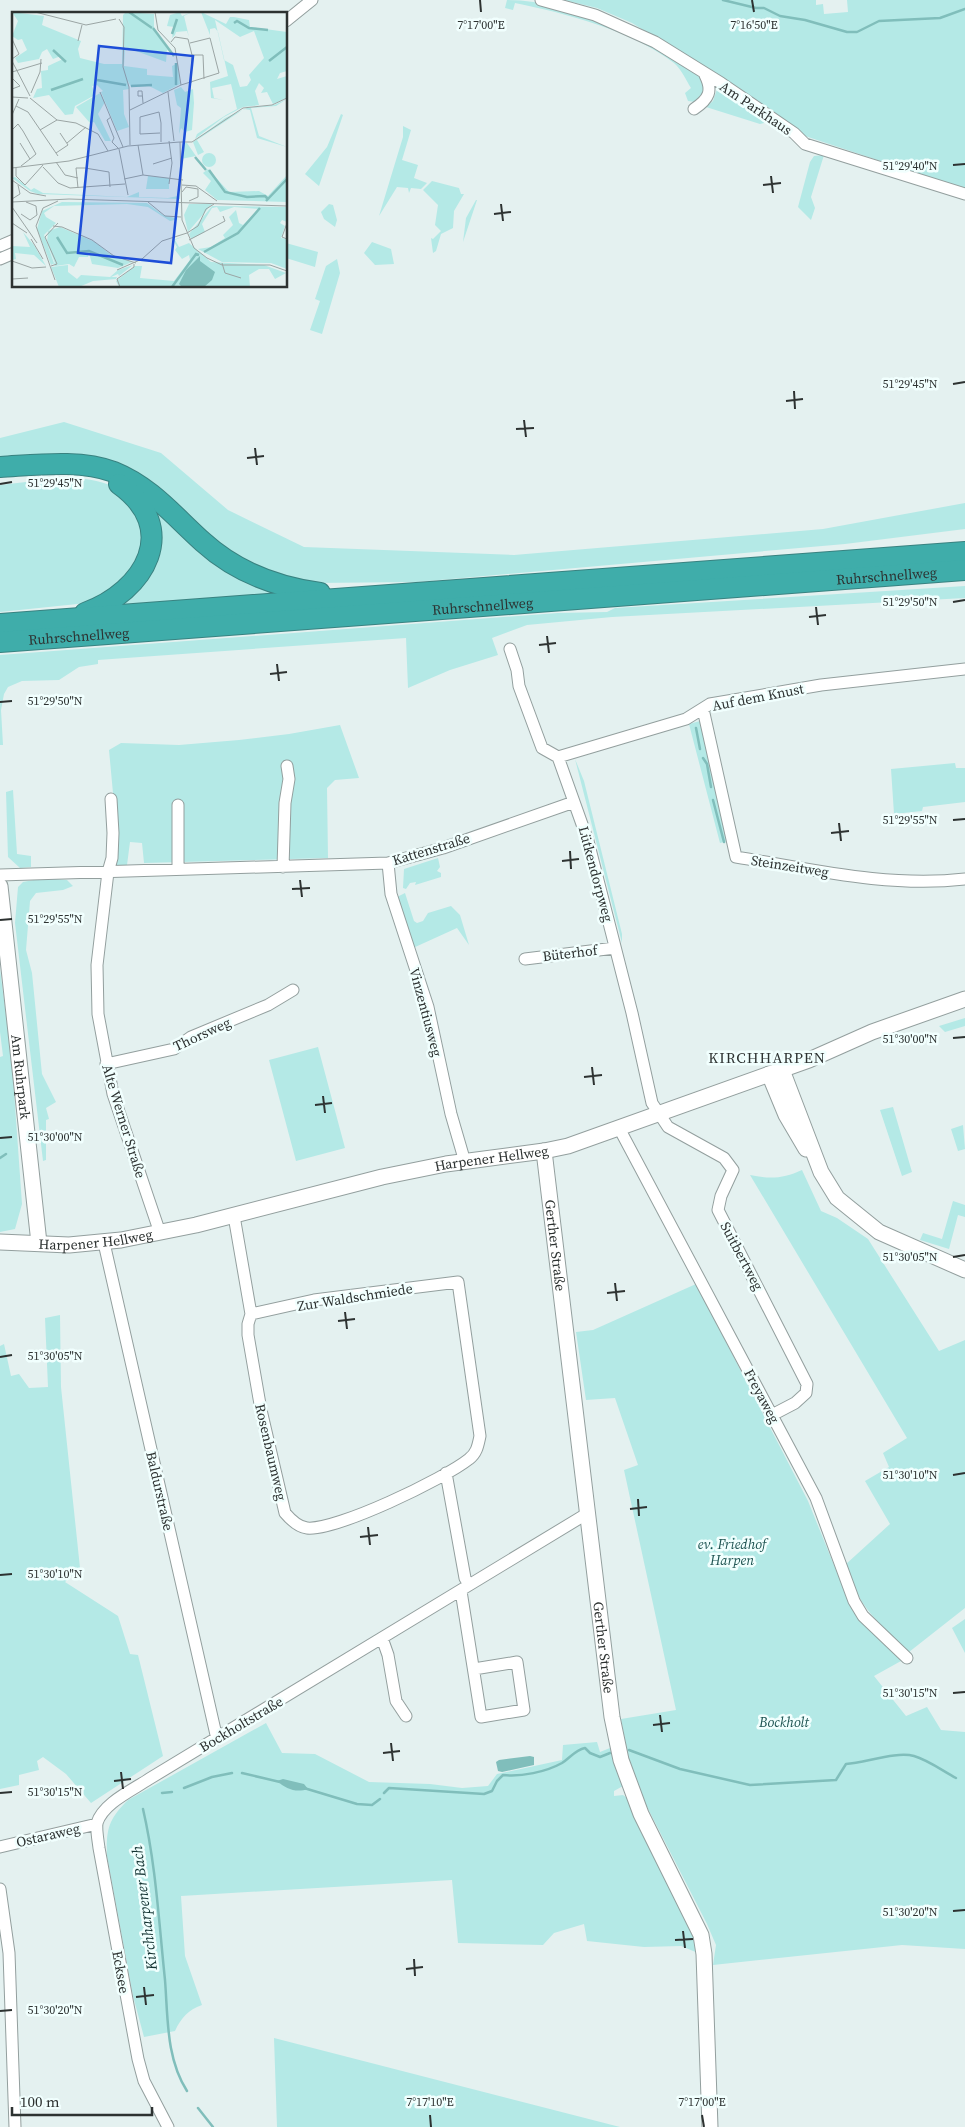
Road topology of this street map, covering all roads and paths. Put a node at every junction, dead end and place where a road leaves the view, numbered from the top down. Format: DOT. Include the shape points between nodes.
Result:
graph roads {
  1 [pos="312,0"];
  2 [pos="541,0"];
  3 [pos="288,19"];
  4 [pos="705,75"];
  5 [pos="694,109"];
  6 [pos="965,194"];
  7 [pos="12,241"];
  8 [pos="0,246"];
  9 [pos="12,253"];
  10 [pos="0,259"];
  11 [pos="0,471"];
  12 [pos="965,541"];
  13 [pos="965,552"];
  14 [pos="812,564"];
  15 [pos="965,570"];
  16 [pos="369,597"];
  17 [pos="57,620"];
  18 [pos="0,624"];
  19 [pos="0,642"];
  20 [pos="510,649"];
  21 [pos="965,669"];
  22 [pos="703,709"];
  23 [pos="558,757"];
  24 [pos="288,766"];
  25 [pos="111,799"];
  26 [pos="574,802"];
  27 [pos="178,805"];
  28 [pos="388,863"];
  29 [pos="283,866"];
  30 [pos="178,869"];
  31 [pos="108,872"];
  32 [pos="0,875"];
  33 [pos="965,879"];
  34 [pos="0,886"];
  35 [pos="0,948"];
  36 [pos="615,948"];
  37 [pos="525,959"];
  38 [pos="8,971"];
  39 [pos="293,990"];
  40 [pos="965,999"];
  41 [pos="106,1064"];
  42 [pos="775,1072"];
  43 [pos="657,1112"];
  44 [pos="619,1128"];
  45 [pos="544,1151"];
  46 [pos="465,1162"];
  47 [pos="234,1216"];
  48 [pos="160,1233"];
  49 [pos="0,1242"];
  50 [pos="39,1243"];
  51 [pos="104,1243"];
  52 [pos="965,1270"];
  53 [pos="458,1282"];
  54 [pos="251,1314"];
  55 [pos="772,1415"];
  56 [pos="446,1473"];
  57 [pos="588,1513"];
  58 [pos="465,1588"];
  59 [pos="382,1638"];
  60 [pos="907,1658"];
  61 [pos="474,1669"];
  62 [pos="406,1716"];
  63 [pos="217,1739"];
  64 [pos="97,1824"];
  65 [pos="0,1847"];
  66 [pos="0,1890"];
  67 [pos="15,2127"];
  68 [pos="168,2127"];
  69 [pos="710,2127"];
  1 -- 3 [label="street"];
  2 -- 4 [label="street, Am Parkhaus" via="618,24 655,42"];
  4 -- 5 [label="street, Am Parkhaus" via="710,89 708,96"];
  4 -- 6 [label="street, Am Parkhaus" via="794,133 805,144"];
  7 -- 8 [label="street"];
  9 -- 10 [label="street"];
  11 -- 16 [label="highway" via="68,465 112,472 156,496 218,554 253,576 308,591"];
  11 -- 17 [label="highway" via="93,474 115,481 131,493 147,515 152,542 146,565 137,578 104,606"];
  12 -- 14 [label="highway"];
  13 -- 14 [label="highway, Ruhrschnellweg"];
  14 -- 16 [label="highway, Ruhrschnellweg"];
  15 -- 19 [label="highway, Ruhrschnellweg"];
  16 -- 17 [label="highway, Ruhrschnellweg"];
  17 -- 18 [label="highway, Ruhrschnellweg"];
  20 -- 23 [label="street" via="519,686 542,748"];
  21 -- 22 [label="street, Auf dem Knust" via="766,693 710,704"];
  22 -- 23 [label="street, Auf dem Knust" via="686,719"];
  22 -- 33 [label="street, Steinzeitweg" via="736,857 891,881"];
  23 -- 26 [label="street, Lütkendorpweg"];
  24 -- 29 [label="street"];
  25 -- 31 [label="street, Alte Werner Straße" via="112,858"];
  26 -- 28 [label="street, Kattenstraße" via="443,848"];
  26 -- 36 [label="street, Lütkendorpweg"];
  27 -- 30 [label="street"];
  28 -- 29 [label="street, Kattenstraße"];
  28 -- 46 [label="street, Vinzentiusweg" via="391,894 428,1007"];
  29 -- 30 [label="street, Kattenstraße"];
  30 -- 31 [label="street, Kattenstraße"];
  31 -- 32 [label="street, Kattenstraße"];
  31 -- 41 [label="street, Alte Werner Straße" via="97,965 98,1014"];
  34 -- 38 [label="main road, Am Ruhrpark"];
  35 -- 38 [label="main road, Am Ruhrpark"];
  36 -- 37 [label="street, Büterhof"];
  36 -- 43 [label="street, Lütkendorpweg" via="652,1103"];
  38 -- 50 [label="main road, Am Ruhrpark"];
  39 -- 41 [label="street, Thorsweg" via="268,1005 191,1037 174,1049"];
  40 -- 42 [label="main road, Harpener Hellweg" via="872,1032 836,1050"];
  41 -- 48 [label="street, Alte Werner Straße"];
  42 -- 43 [label="main road, Harpener Hellweg"];
  42 -- 52 [label="main road" via="794,1130 836,1198 879,1232"];
  43 -- 44 [label="main road, Harpener Hellweg"];
  43 -- 55 [label="street, Suitbertweg" via="668,1127 724,1158 733,1170 720,1196 718,1210 806,1384 806,1393 796,1403"];
  44 -- 45 [label="main road, Harpener Hellweg"];
  44 -- 55 [label="street, Freyaweg"];
  45 -- 46 [label="main road, Harpener Hellweg"];
  45 -- 57 [label="main road, Gerther Straße"];
  46 -- 47 [label="main road, Harpener Hellweg" via="382,1177"];
  47 -- 48 [label="main road, Harpener Hellweg"];
  47 -- 54 [label="street, Rosenbaumweg"];
  48 -- 51 [label="main road, Harpener Hellweg"];
  49 -- 50 [label="main road, Harpener Hellweg"];
  50 -- 51 [label="main road, Harpener Hellweg"];
  51 -- 63 [label="street, Baldurstraße"];
  53 -- 54 [label="street, Zur Waldschmiede" via="314,1300"];
  53 -- 56 [label="street, Rosenbaumweg" via="480,1436 476,1452 470,1459"];
  54 -- 56 [label="street, Rosenbaumweg" via="248,1335 261,1410 285,1513 292,1521 307,1528 338,1523"];
  55 -- 60 [label="street, Freyaweg" via="816,1498 854,1601 863,1616"];
  56 -- 58 [label="street"];
  57 -- 58 [label="street, Bockholtstraße"];
  57 -- 69 [label="main road, Gerther Straße" via="612,1717 621,1760 648,1830 694,1918 703,1942"];
  58 -- 59 [label="street, Bockholtstraße"];
  58 -- 61 [label="street"];
  59 -- 62 [label="street" via="396,1701"];
  59 -- 63 [label="street, Bockholtstraße"];
  61 -- 61 [label="street" via="481,1717 524,1710 516,1662"];
  63 -- 64 [label="street, Bockholtstraße" via="110,1806"];
  64 -- 65 [label="street, Ostaraweg"];
  64 -- 68 [label="street, Ecksee" via="102,1870 138,2060 144,2081"];
  66 -- 67 [label="street" via="9,1953"];
}
